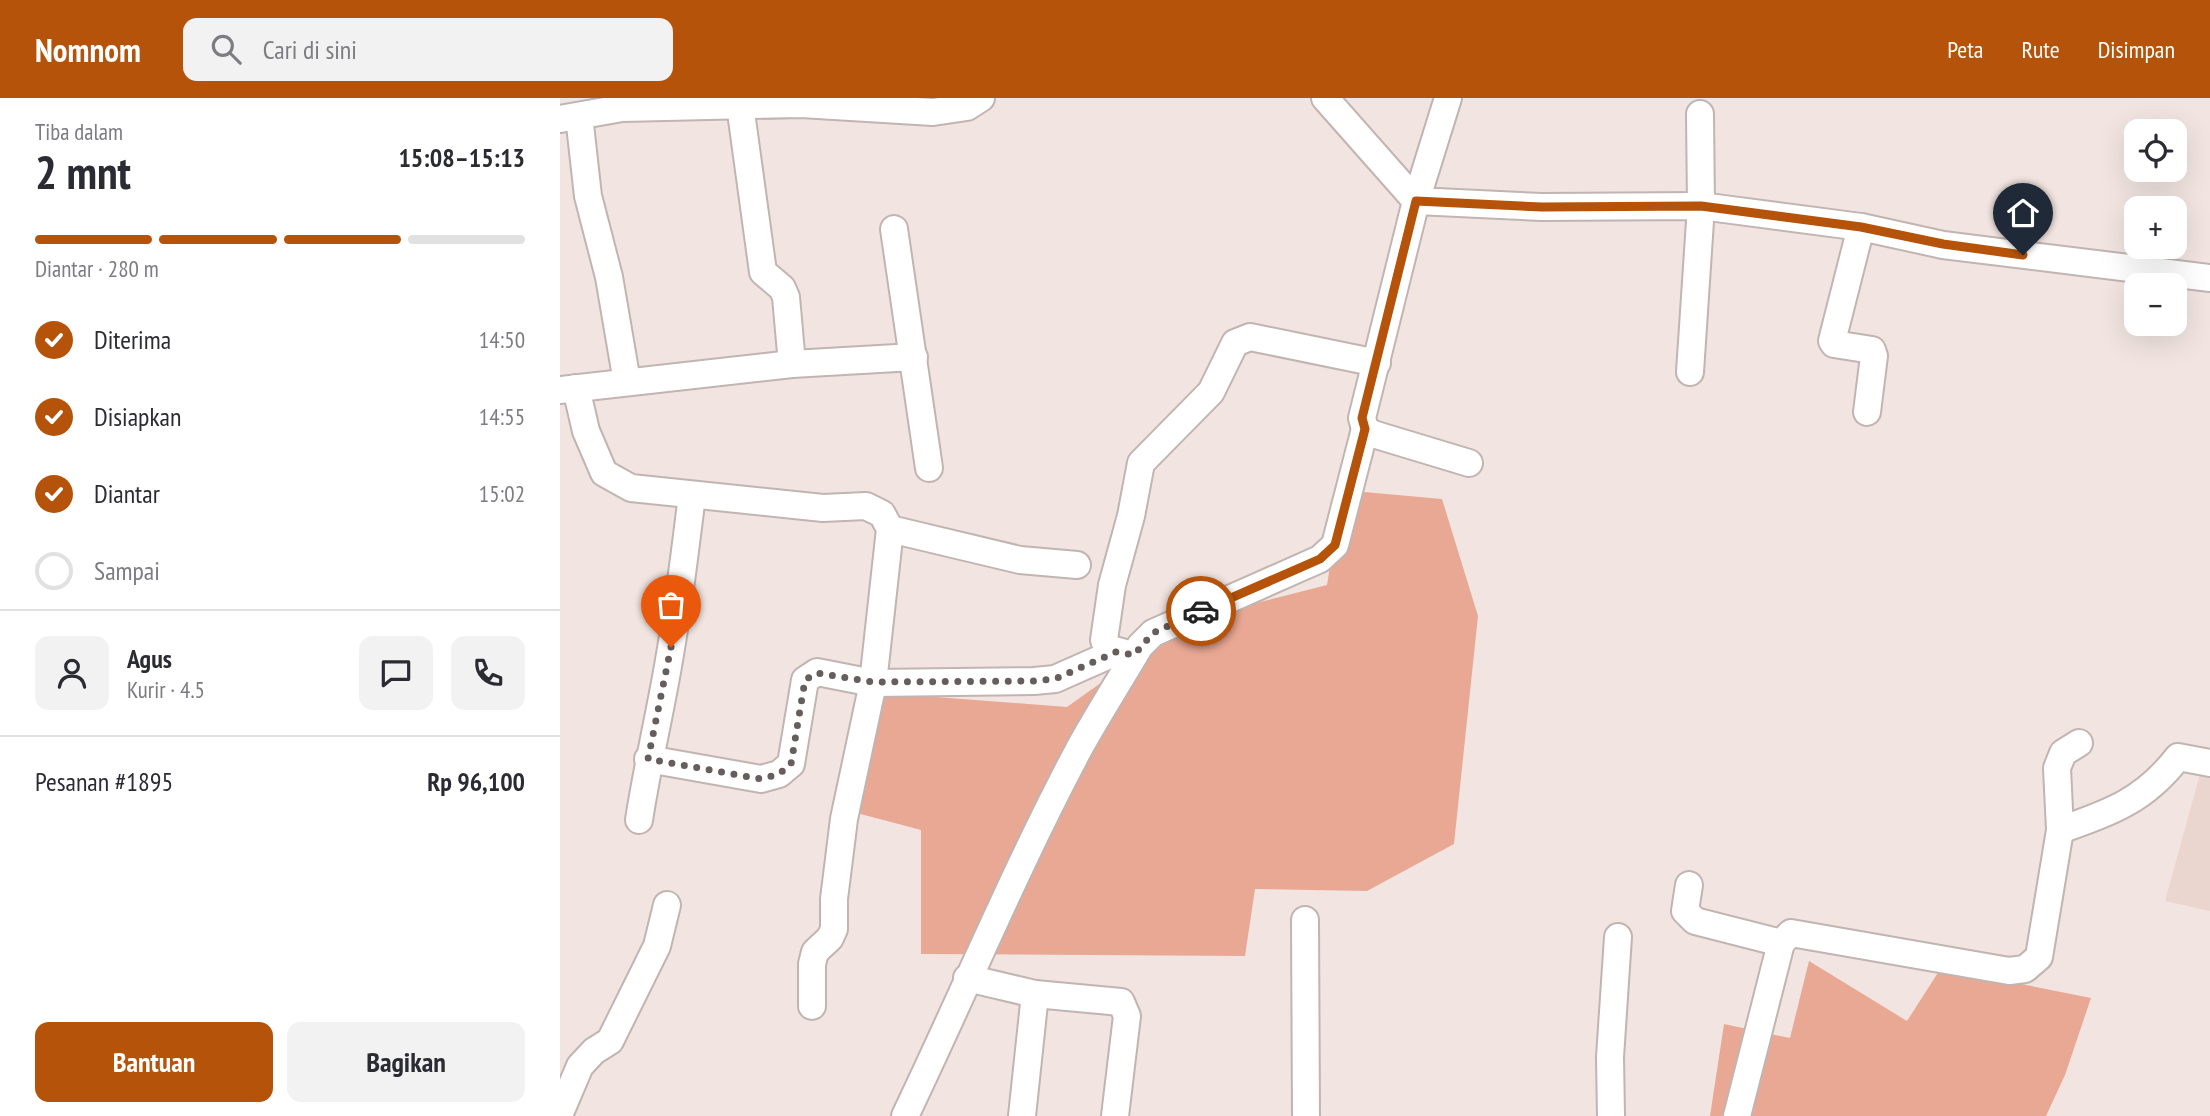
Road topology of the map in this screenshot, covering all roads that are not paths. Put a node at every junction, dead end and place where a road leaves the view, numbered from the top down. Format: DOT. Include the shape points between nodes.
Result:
graph roads {
  1 [pos="981,98"];
  2 [pos="1325,98"];
  3 [pos="1448,98"];
  4 [pos="801,101"];
  5 [pos="621,103"];
  6 [pos="897,104"];
  7 [pos="740,105"];
  8 [pos="1700,114"];
  9 [pos="570,117"];
  10 [pos="1416,201"];
  11 [pos="1701,206"];
  12 [pos="1861,227"];
  13 [pos="894,229"];
  14 [pos="2210,278"];
  15 [pos="914,357"];
  16 [pos="1377,363"];
  17 [pos="792,365"];
  18 [pos="1690,372"];
  19 [pos="627,382"];
  20 [pos="568,389"];
  21 [pos="1867,412"];
  22 [pos="1365,429"];
  23 [pos="1469,463"];
  24 [pos="929,468"];
  25 [pos="692,495"];
  26 [pos="890,529"];
  27 [pos="1077,565"];
  28 [pos="1125,654"];
  29 [pos="873,682"];
  30 [pos="2079,743"];
  31 [pos="648,759"];
  32 [pos="2210,764"];
  33 [pos="639,820"];
  34 [pos="2060,830"];
  35 [pos="1689,885"];
  36 [pos="667,905"];
  37 [pos="1305,920"];
  38 [pos="1618,937"];
  39 [pos="1781,943"];
  40 [pos="967,978"];
  41 [pos="1035,994"];
  42 [pos="812,1006"];
  43 [pos="560,1113"];
  44 [pos="905,1116"];
  45 [pos="1022,1116"];
  46 [pos="1115,1116"];
  47 [pos="1306,1116"];
  48 [pos="1611,1116"];
  49 [pos="1737,1116"];
  1 -- 6 [label="street" via="967,107 933,112"];
  2 -- 10 [label="street"];
  3 -- 10 [label="street"];
  4 -- 6 [label="street"];
  4 -- 7 [label="street"];
  5 -- 7 [label="street"];
  5 -- 9 [label="street"];
  7 -- 17 [label="street" via="764,272 786,297"];
  8 -- 11 [label="street"];
  9 -- 19 [label="street" via="609,277"];
  10 -- 11 [label="street" via="1542,207"];
  10 -- 16 [label="street"];
  11 -- 12 [label="street"];
  11 -- 18 [label="street"];
  12 -- 14 [label="street" via="1943,244"];
  12 -- 21 [label="street" via="1832,341 1872,350"];
  13 -- 15 [label="street"];
  15 -- 17 [label="street"];
  15 -- 24 [label="street"];
  16 -- 22 [label="street" via="1362,418"];
  16 -- 28 [label="street" via="1250,337 1235,343 1211,392 1141,463 1104,640 1107,648"];
  17 -- 19 [label="street"];
  19 -- 20 [label="street"];
  20 -- 25 [label="street" via="604,473 631,488"];
  22 -- 23 [label="street"];
  22 -- 28 [label="street" via="1335,545 1320,559 1153,633"];
  25 -- 26 [label="street" via="823,508 866,506 882,514"];
  25 -- 31 [label="street" via="668,668"];
  26 -- 27 [label="street" via="1020,560"];
  26 -- 29 [label="street"];
  28 -- 29 [label="street" via="1055,679"];
  28 -- 40 [label="street"];
  29 -- 31 [label="street" via="810,675 805,680 791,764 779,774 761,779"];
  29 -- 42 [label="street" via="844,819 834,929 815,952 812,964"];
  30 -- 34 [label="street" via="2063,752 2057,768"];
  31 -- 33 [label="street"];
  32 -- 34 [label="street" via="2178,757 2159,782 2110,813"];
  34 -- 39 [label="street" via="2039,957 2025,969 2010,971 1791,933"];
  35 -- 39 [label="street" via="1685,911 1695,921"];
  36 -- 43 [label="street" via="657,946 610,1041 580,1066"];
  37 -- 47 [label="street"];
  38 -- 48 [label="street"];
  39 -- 49 [label="street"];
  40 -- 41 [label="street"];
  40 -- 44 [label="street"];
  41 -- 45 [label="street"];
  41 -- 46 [label="street" via="1121,1002 1125,1008"];
}
